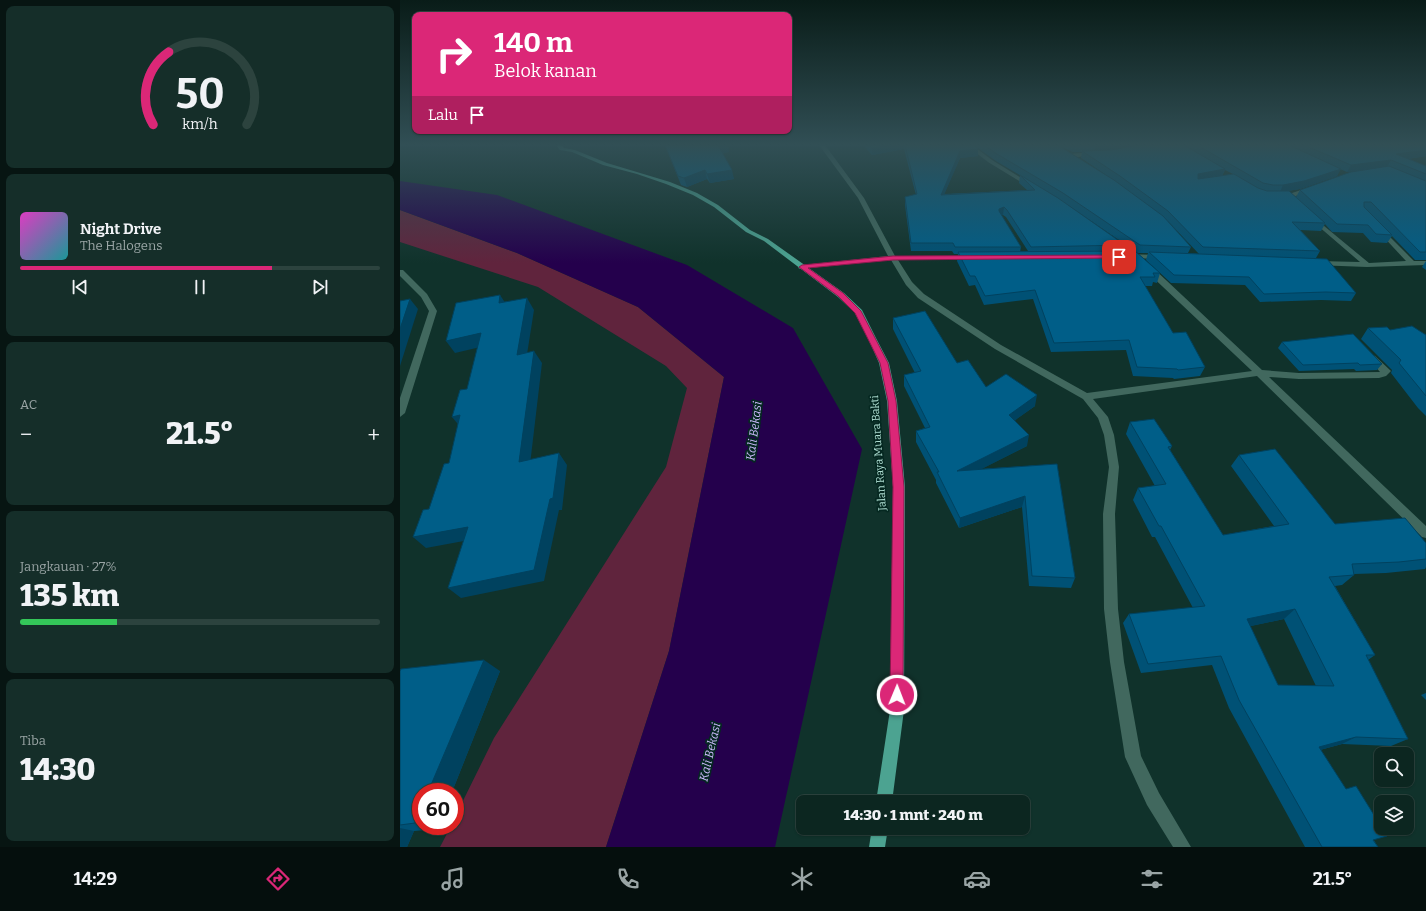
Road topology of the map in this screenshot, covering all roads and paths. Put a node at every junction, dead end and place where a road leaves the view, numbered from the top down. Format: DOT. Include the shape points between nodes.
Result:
graph roads {
  1 [pos="670,185"];
  2 [pos="851,185"];
  3 [pos="1029,185"];
  4 [pos="1314,188"];
  5 [pos="1040,191"];
  6 [pos="1302,209"];
  7 [pos="1308,214"];
  8 [pos="1378,227"];
  9 [pos="1122,248"];
  10 [pos="1135,256"];
  11 [pos="1119,257"];
  12 [pos="1166,257"];
  13 [pos="980,258"];
  14 [pos="888,259"];
  15 [pos="1313,263"];
  16 [pos="1426,263"];
  17 [pos="1413,264"];
  18 [pos="1367,265"];
  19 [pos="802,267"];
  20 [pos="400,272"];
  21 [pos="1363,349"];
  22 [pos="1260,373"];
  23 [pos="411,381"];
  24 [pos="400,384"];
  25 [pos="1086,397"];
  26 [pos="400,413"];
  27 [pos="1426,533"];
  28 [pos="885,795"];
  29 [pos="879,835"];
  30 [pos="877,847"];
  31 [pos="1183,847"];
  1 -- 19 [label="main road, Jalan Raya Muara Bakti" via="695,194 716,206"];
  2 -- 14 [label="street" via="861,198"];
  3 -- 5 [label="street"];
  4 -- 6 [label="street" via="1288,195"];
  7 -- 18 [label="street"];
  8 -- 17 [label="street"];
  9 -- 10 [label="street"];
  10 -- 11 [label="street"];
  10 -- 12 [label="street"];
  10 -- 22 [label="street"];
  13 -- 14 [label="street"];
  14 -- 19 [label="street"];
  14 -- 25 [label="street" via="921,296 938,308"];
  15 -- 18 [label="street"];
  16 -- 17 [label="street"];
  17 -- 18 [label="street"];
  19 -- 28 [label="main road, Jalan Raya Muara Bakti" via="841,295 858,312 884,363 892,401 898,487 897,710"];
  20 -- 23 [label="street" via="424,296 433,311"];
  21 -- 22 [label="street" via="1386,371 1379,375 1299,376"];
  22 -- 25 [label="street"];
  22 -- 27 [label="street"];
  23 -- 24 [label="street"];
  23 -- 26 [label="street"];
  25 -- 31 [label="street" via="1103,417 1114,467 1109,514 1111,609 1133,757 1153,799"];
  29 -- 30 [label="main road"];
}
